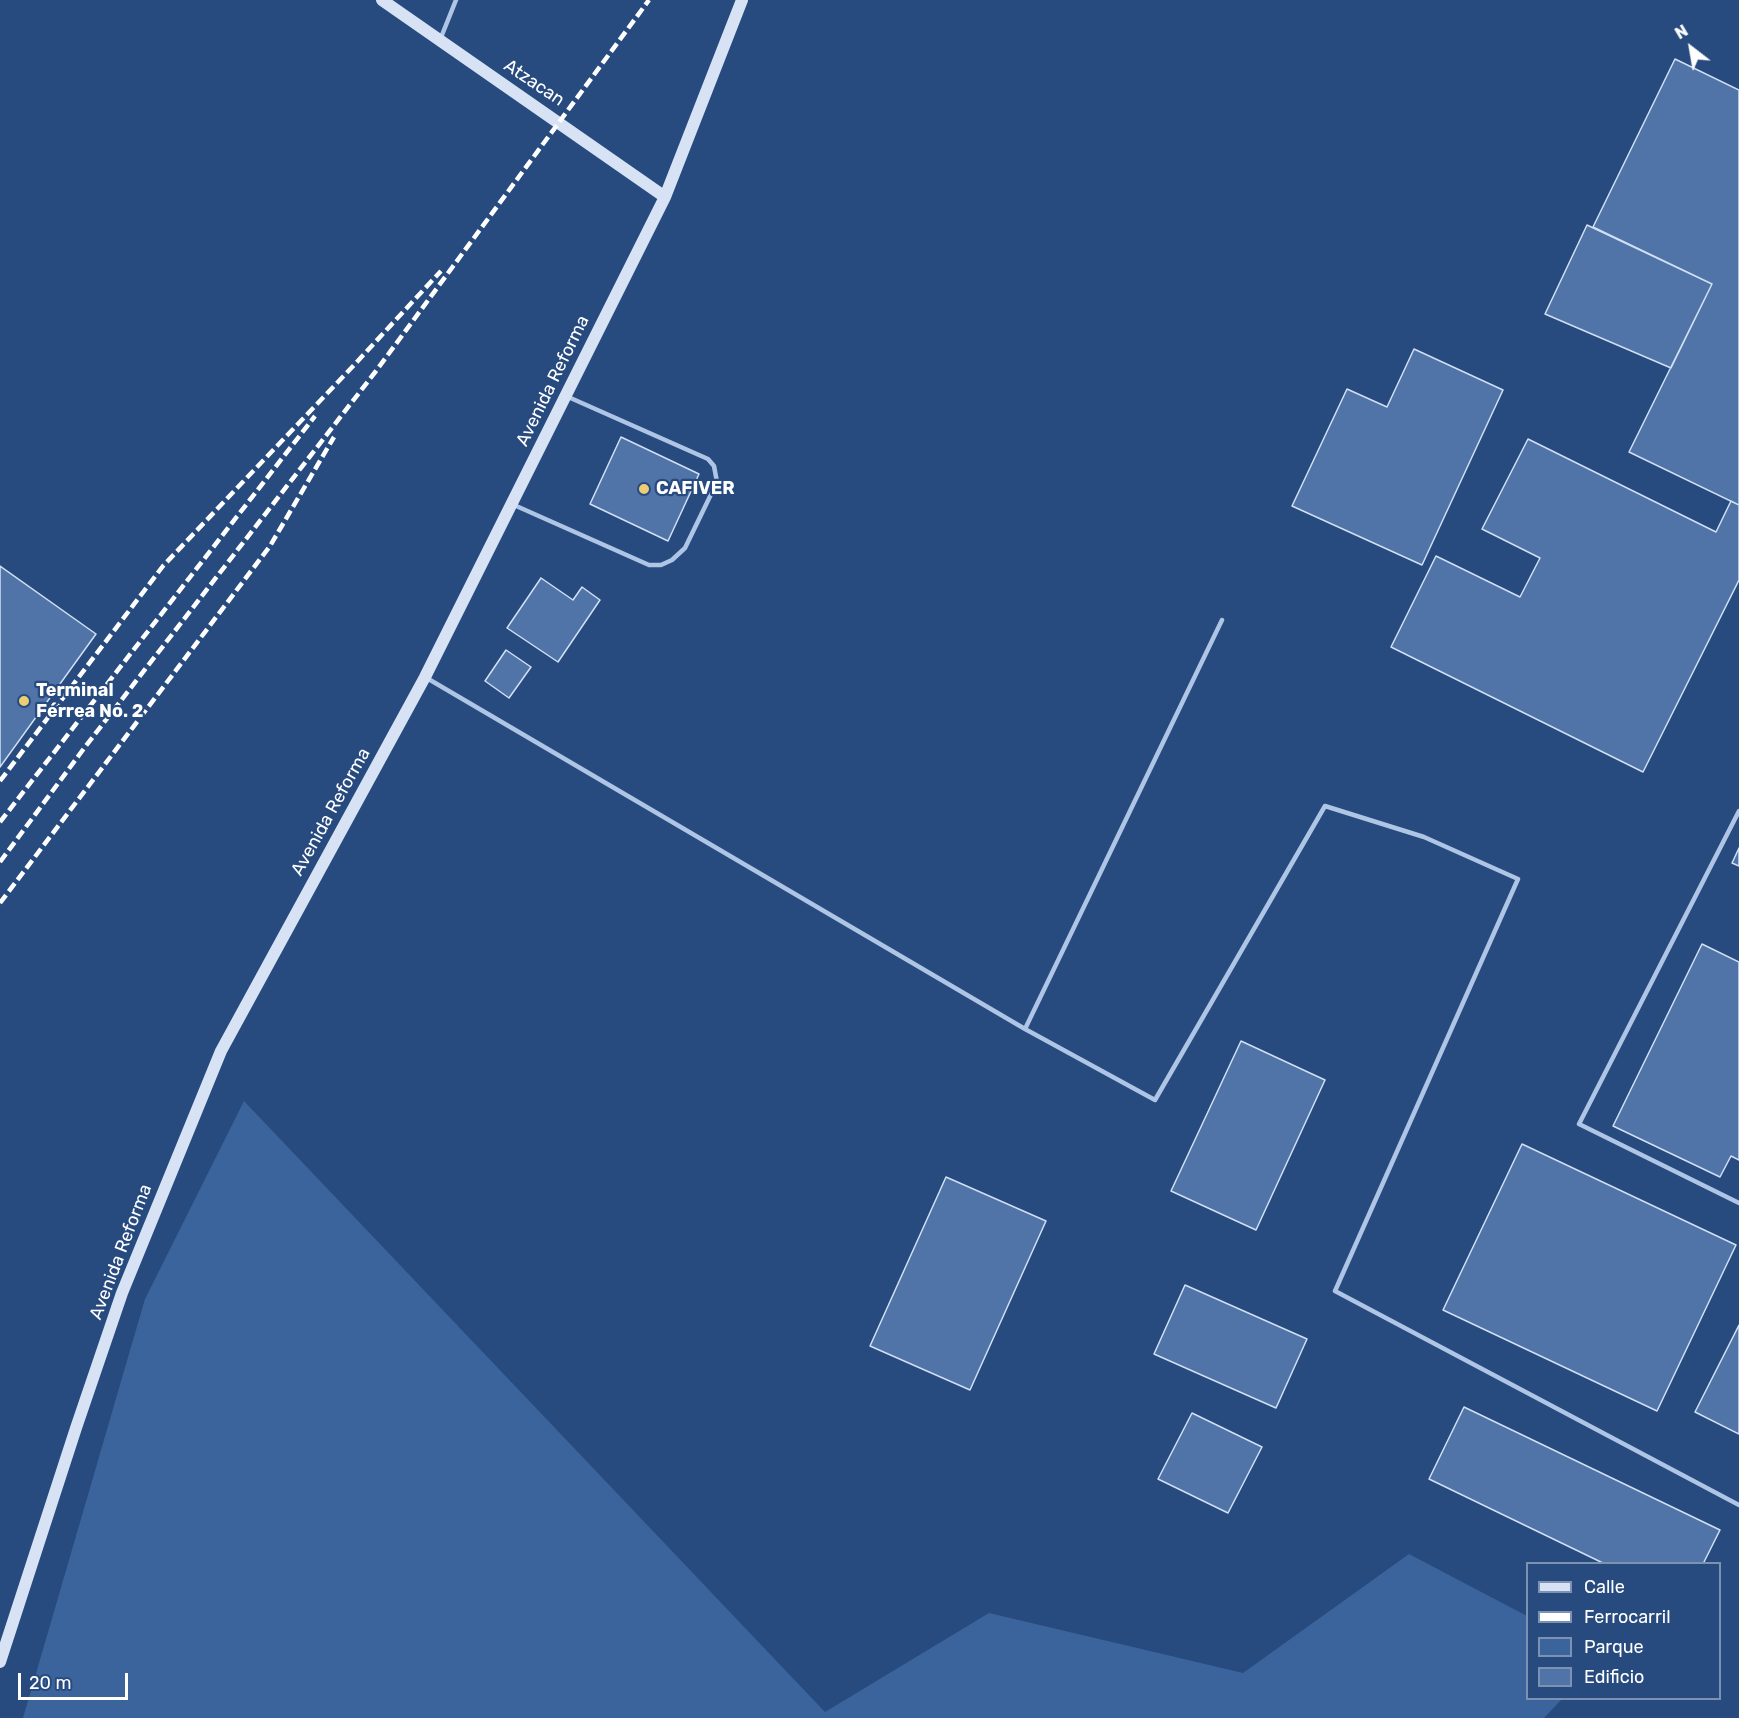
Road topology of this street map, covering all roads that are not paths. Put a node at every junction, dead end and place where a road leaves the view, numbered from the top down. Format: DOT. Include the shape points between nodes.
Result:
graph roads {
  1 [pos="382,0"];
  2 [pos="456,0"];
  3 [pos="742,0"];
  4 [pos="440,40"];
  5 [pos="665,197"];
  6 [pos="566,396"];
  7 [pos="512,504"];
  8 [pos="1222,620"];
  9 [pos="425,677"];
  10 [pos="1739,812"];
  11 [pos="1025,1029"];
  12 [pos="1739,1203"];
  13 [pos="1739,1504"];
  14 [pos="0,1662"];
  1 -- 4 [label="street, Atzacan"];
  2 -- 4 [label="lane"];
  3 -- 5 [label="street, Avenida Reforma"];
  4 -- 5 [label="street, Atzacan"];
  5 -- 6 [label="street, Avenida Reforma"];
  6 -- 7 [label="street, Avenida Reforma"];
  6 -- 7 [label="lane" via="708,459 714,466 717,482 699,520 680,554 661,564 649,565"];
  7 -- 9 [label="street, Avenida Reforma"];
  8 -- 11 [label="lane"];
  9 -- 11 [label="lane"];
  9 -- 14 [label="street, Avenida Reforma" via="221,1051 123,1293"];
  10 -- 12 [label="lane" via="1579,1124"];
  11 -- 13 [label="lane" via="1155,1100 1325,806 1424,837 1518,879 1335,1291"];
}
